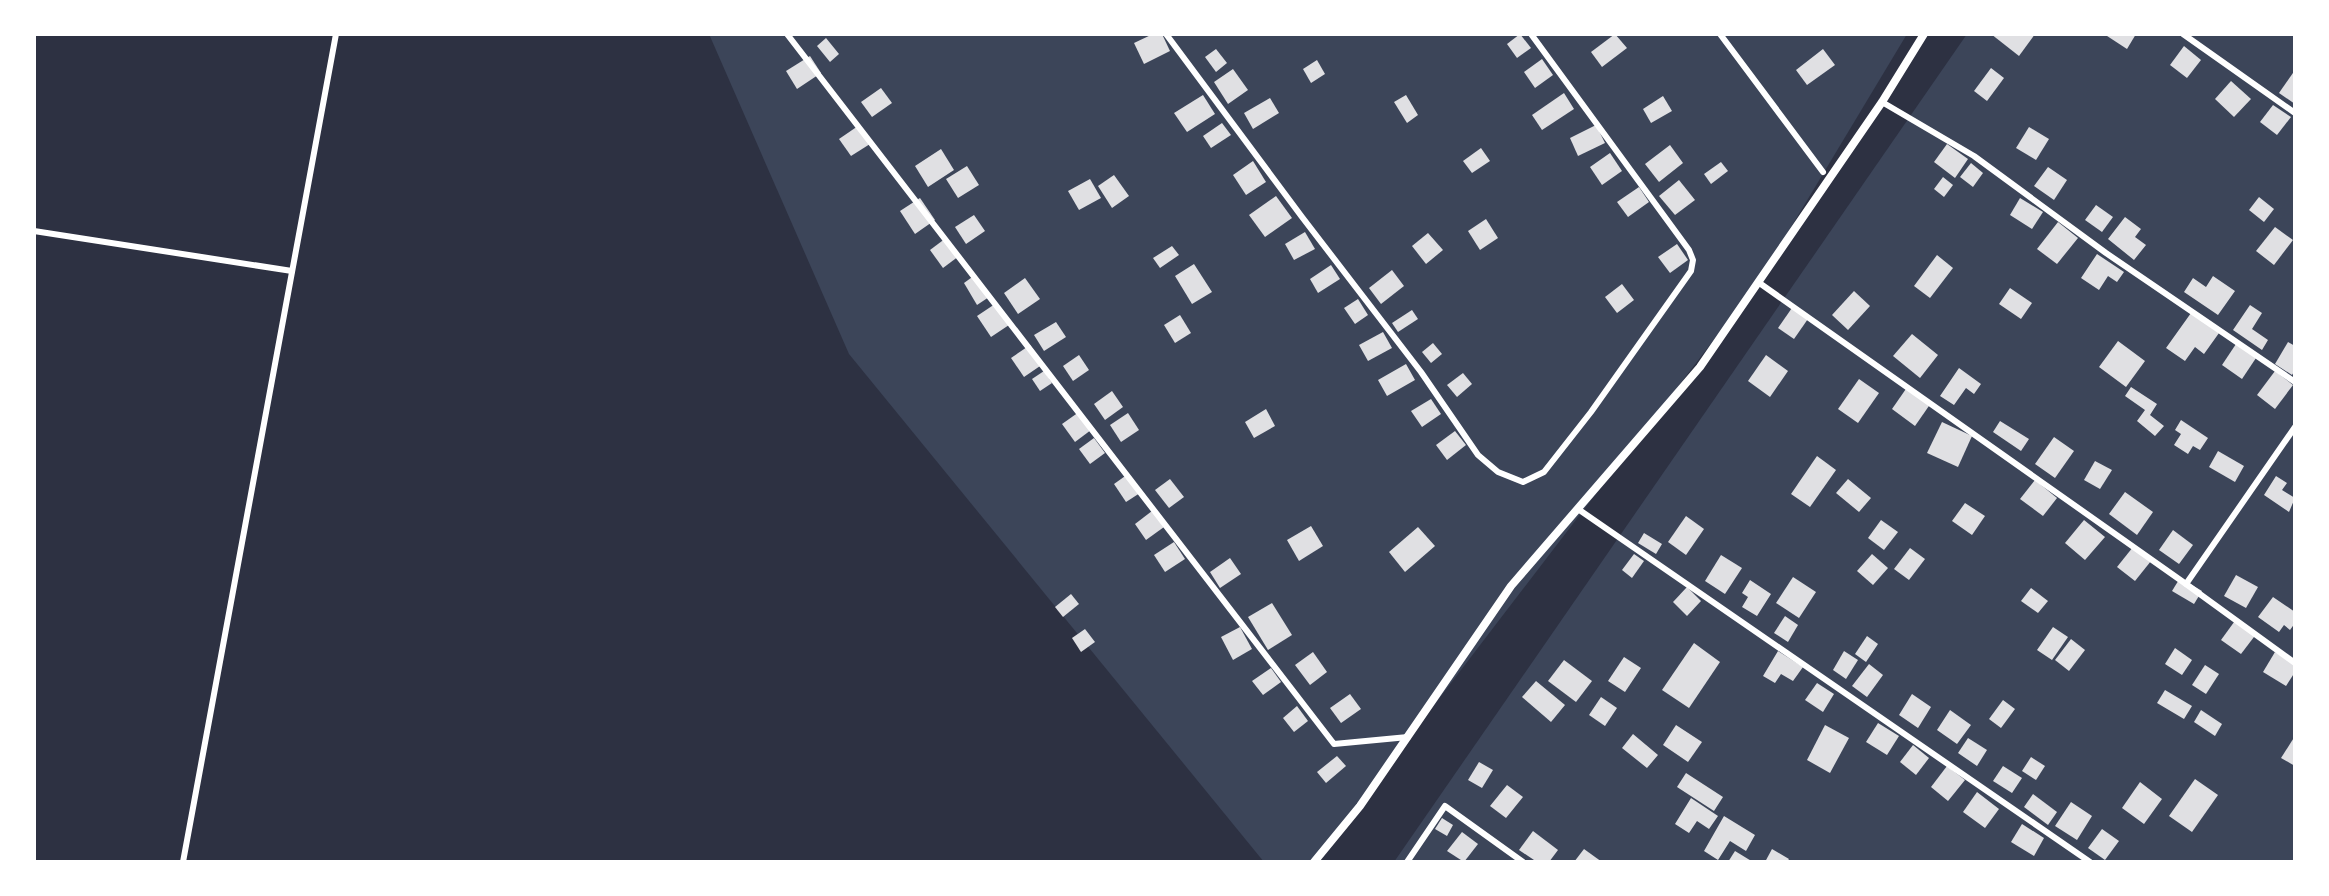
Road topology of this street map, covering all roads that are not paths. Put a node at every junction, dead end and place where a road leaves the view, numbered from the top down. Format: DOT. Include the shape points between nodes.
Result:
graph roads {
  1 [pos="336,34"];
  2 [pos="787,34"];
  3 [pos="1166,34"];
  4 [pos="1531,34"];
  5 [pos="1720,34"];
  6 [pos="1924,34"];
  7 [pos="2183,34"];
  8 [pos="1882,102"];
  9 [pos="2295,113"];
  10 [pos="1823,172"];
  11 [pos="34,231"];
  12 [pos="292,271"];
  13 [pos="1758,282"];
  14 [pos="2295,382"];
  15 [pos="2295,427"];
  16 [pos="1578,509"];
  17 [pos="2186,584"];
  18 [pos="2295,663"];
  19 [pos="1408,737"];
  20 [pos="183,862"];
  21 [pos="1314,862"];
  22 [pos="1407,862"];
  23 [pos="1523,862"];
  24 [pos="2090,862"];
  1 -- 12 [label="lane"];
  2 -- 19 [label="lane" via="1334,744"];
  3 -- 4 [label="lane" via="1478,455 1498,472 1523,482 1544,472 1591,412 1691,271 1693,260"];
  5 -- 10 [label="lane"];
  6 -- 8 [label="street"];
  7 -- 9 [label="lane"];
  8 -- 13 [label="street"];
  8 -- 14 [label="lane" via="1974,156"];
  11 -- 12 [label="lane"];
  12 -- 20 [label="lane"];
  13 -- 16 [label="street" via="1700,367"];
  13 -- 17 [label="lane"];
  15 -- 17 [label="lane"];
  16 -- 19 [label="street" via="1511,586"];
  16 -- 24 [label="lane"];
  17 -- 18 [label="lane"];
  19 -- 21 [label="street"];
  22 -- 23 [label="lane" via="1445,806"];
}
